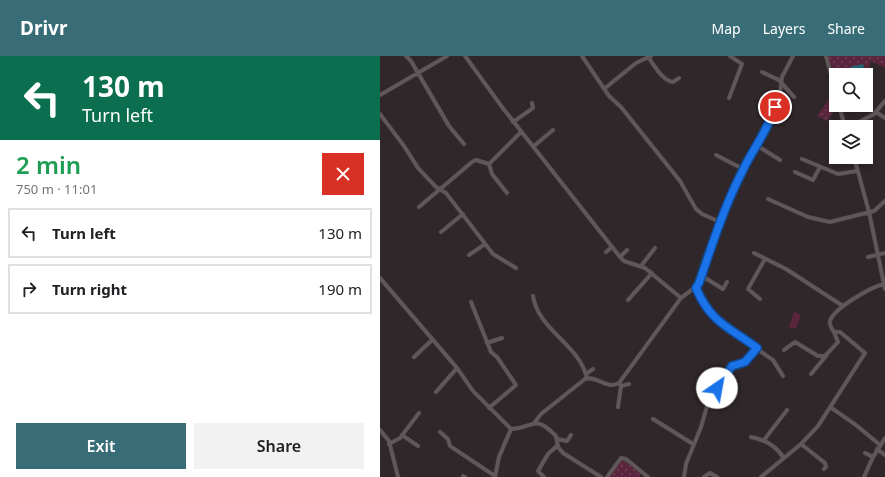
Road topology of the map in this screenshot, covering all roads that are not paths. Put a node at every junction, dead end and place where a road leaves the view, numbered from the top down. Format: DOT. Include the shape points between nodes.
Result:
graph roads {
  1 [pos="406,56"];
  2 [pos="447,56"];
  3 [pos="465,56"];
  4 [pos="582,56"];
  5 [pos="730,56"];
  6 [pos="793,56"];
  7 [pos="826,56"];
  8 [pos="650,57"];
  9 [pos="829,68"];
  10 [pos="762,72"];
  11 [pos="418,74"];
  12 [pos="679,78"];
  13 [pos="781,82"];
  14 [pos="604,88"];
  15 [pos="380,95"];
  16 [pos="794,97"];
  17 [pos="729,98"];
  18 [pos="885,101"];
  19 [pos="532,103"];
  20 [pos="876,112"];
  21 [pos="380,114"];
  22 [pos="885,118"];
  23 [pos="862,120"];
  24 [pos="513,122"];
  25 [pos="553,130"];
  26 [pos="522,132"];
  27 [pos="464,144"];
  28 [pos="756,145"];
  29 [pos="534,146"];
  30 [pos="716,155"];
  31 [pos="802,159"];
  32 [pos="780,160"];
  33 [pos="488,164"];
  34 [pos="856,164"];
  35 [pos="820,167"];
  36 [pos="743,169"];
  37 [pos="857,171"];
  38 [pos="795,172"];
  39 [pos="441,189"];
  40 [pos="507,194"];
  41 [pos="768,200"];
  42 [pos="885,201"];
  43 [pos="419,207"];
  44 [pos="869,212"];
  45 [pos="463,214"];
  46 [pos="720,222"];
  47 [pos="441,232"];
  48 [pos="485,244"];
  49 [pos="612,247"];
  50 [pos="655,248"];
  51 [pos="627,250"];
  52 [pos="606,252"];
  53 [pos="754,253"];
  54 [pos="885,253"];
  55 [pos="469,255"];
  56 [pos="878,255"];
  57 [pos="620,257"];
  58 [pos="868,257"];
  59 [pos="765,258"];
  60 [pos="641,266"];
  61 [pos="516,268"];
  62 [pos="652,273"];
  63 [pos="702,276"];
  64 [pos="380,278"];
  65 [pos="727,282"];
  66 [pos="884,286"];
  67 [pos="696,288"];
  68 [pos="533,296"];
  69 [pos="681,298"];
  70 [pos="760,299"];
  71 [pos="628,300"];
  72 [pos="471,302"];
  73 [pos="843,306"];
  74 [pos="834,332"];
  75 [pos="502,338"];
  76 [pos="432,340"];
  77 [pos="487,343"];
  78 [pos="757,348"];
  79 [pos="784,350"];
  80 [pos="827,355"];
  81 [pos="414,357"];
  82 [pos="457,368"];
  83 [pos="593,369"];
  84 [pos="811,374"];
  85 [pos="587,376"];
  86 [pos="783,376"];
  87 [pos="620,384"];
  88 [pos="629,384"];
  89 [pos="436,392"];
  90 [pos="618,407"];
  91 [pos="830,407"];
  92 [pos="489,408"];
  93 [pos="787,410"];
  94 [pos="418,413"];
  95 [pos="653,419"];
  96 [pos="535,422"];
  97 [pos="511,429"];
  98 [pos="380,430"];
  99 [pos="440,432"];
  100 [pos="402,435"];
  101 [pos="571,435"];
  102 [pos="751,437"];
  103 [pos="885,438"];
  104 [pos="557,439"];
  105 [pos="764,440"];
  106 [pos="389,444"];
  107 [pos="693,444"];
  108 [pos="801,444"];
  109 [pos="558,445"];
  110 [pos="418,446"];
  111 [pos="879,447"];
  112 [pos="865,453"];
  113 [pos="885,455"];
  114 [pos="783,457"];
  115 [pos="872,457"];
  116 [pos="824,469"];
  117 [pos="495,476"];
  118 [pos="398,477"];
  119 [pos="544,477"];
  120 [pos="601,477"];
  121 [pos="607,477"];
  122 [pos="648,477"];
  123 [pos="684,477"];
  124 [pos="704,477"];
  125 [pos="717,477"];
  126 [pos="761,477"];
  127 [pos="864,477"];
  1 -- 11 [label="street"];
  2 -- 11 [label="street"];
  3 -- 24 [label="street"];
  4 -- 14 [label="street"];
  5 -- 17 [label="street" via="742,64"];
  6 -- 13 [label="street"];
  7 -- 9 [label="street"];
  8 -- 12 [label="street" via="659,72 669,81 673,82"];
  8 -- 14 [label="street" via="636,63"];
  10 -- 13 [label="street"];
  11 -- 15 [label="street"];
  11 -- 27 [label="street" via="449,126"];
  13 -- 16 [label="street"];
  13 -- 28 [label="street" via="770,122"];
  14 -- 46 [label="street" via="676,177 696,209"];
  18 -- 20 [label="street"];
  19 -- 24 [label="street" via="533,108"];
  20 -- 22 [label="street"];
  20 -- 23 [label="street"];
  21 -- 39 [label="street" via="418,168"];
  24 -- 26 [label="street"];
  25 -- 29 [label="street"];
  26 -- 29 [label="street"];
  26 -- 33 [label="street"];
  28 -- 32 [label="street"];
  28 -- 36 [label="street"];
  29 -- 49 [label="street"];
  30 -- 36 [label="street"];
  31 -- 35 [label="street"];
  33 -- 39 [label="street" via="476,160 472,162"];
  33 -- 40 [label="street"];
  34 -- 37 [label="street"];
  35 -- 37 [label="street" via="841,174"];
  35 -- 38 [label="street" via="813,180"];
  36 -- 46 [label="street"];
  37 -- 44 [label="street"];
  39 -- 43 [label="street"];
  39 -- 45 [label="street"];
  41 -- 44 [label="street" via="827,222"];
  42 -- 44 [label="street" via="877,209"];
  44 -- 56 [label="street"];
  45 -- 47 [label="street"];
  45 -- 48 [label="street"];
  46 -- 63 [label="street"];
  48 -- 55 [label="street"];
  48 -- 61 [label="street" via="494,256"];
  49 -- 52 [label="street"];
  49 -- 57 [label="street"];
  50 -- 60 [label="street"];
  51 -- 57 [label="street"];
  53 -- 59 [label="street"];
  54 -- 56 [label="street"];
  56 -- 58 [label="street"];
  56 -- 66 [label="street"];
  57 -- 60 [label="street" via="626,262"];
  59 -- 70 [label="street" via="748,288"];
  59 -- 73 [label="street"];
  60 -- 62 [label="street"];
  62 -- 69 [label="street"];
  62 -- 71 [label="street"];
  63 -- 65 [label="street" via="724,289"];
  63 -- 67 [label="street"];
  64 -- 76 [label="street"];
  66 -- 73 [label="street" via="876,287"];
  67 -- 69 [label="street"];
  67 -- 78 [label="street" via="704,306 715,320"];
  68 -- 85 [label="street" via="535,306 544,320 573,351"];
  69 -- 87 [label="street"];
  72 -- 77 [label="street"];
  73 -- 74 [label="street" via="830,321"];
  74 -- 80 [label="street" via="838,342"];
  74 -- 91 [label="street" via="840,332 865,353"];
  75 -- 77 [label="street"];
  76 -- 81 [label="street"];
  76 -- 82 [label="street"];
  77 -- 92 [label="street" via="516,385"];
  78 -- 86 [label="street" via="773,360"];
  78 -- 107 [label="street" via="745,362 732,366 712,394"];
  79 -- 80 [label="street" via="795,342 818,356"];
  80 -- 84 [label="street"];
  82 -- 89 [label="street"];
  82 -- 92 [label="street"];
  83 -- 85 [label="street"];
  85 -- 87 [label="street" via="605,385"];
  85 -- 96 [label="street" via="541,414"];
  87 -- 88 [label="street"];
  87 -- 90 [label="street"];
  91 -- 108 [label="street" via="820,424"];
  91 -- 111 [label="street" via="852,421"];
  92 -- 97 [label="street"];
  93 -- 105 [label="street"];
  94 -- 100 [label="street"];
  95 -- 107 [label="street"];
  96 -- 97 [label="street" via="522,428"];
  96 -- 104 [label="street" via="553,433"];
  97 -- 117 [label="street" via="499,457"];
  98 -- 106 [label="street"];
  99 -- 117 [label="street" via="450,446"];
  100 -- 106 [label="street"];
  100 -- 110 [label="street"];
  101 -- 104 [label="street" via="567,441"];
  102 -- 105 [label="street"];
  103 -- 111 [label="street"];
  104 -- 109 [label="street"];
  105 -- 114 [label="street" via="776,448"];
  106 -- 118 [label="street"];
  107 -- 123 [label="street" via="684,468"];
  108 -- 114 [label="street"];
  108 -- 116 [label="street" via="826,463"];
  109 -- 119 [label="street" via="548,454 538,472"];
  109 -- 120 [label="street" via="562,453"];
  111 -- 113 [label="street"];
  111 -- 115 [label="street"];
  112 -- 115 [label="street"];
  114 -- 126 [label="street"];
  115 -- 127 [label="street"];
  121 -- 122 [label="street" via="621,458 626,459"];
  124 -- 125 [label="street" via="710,473"];
}
